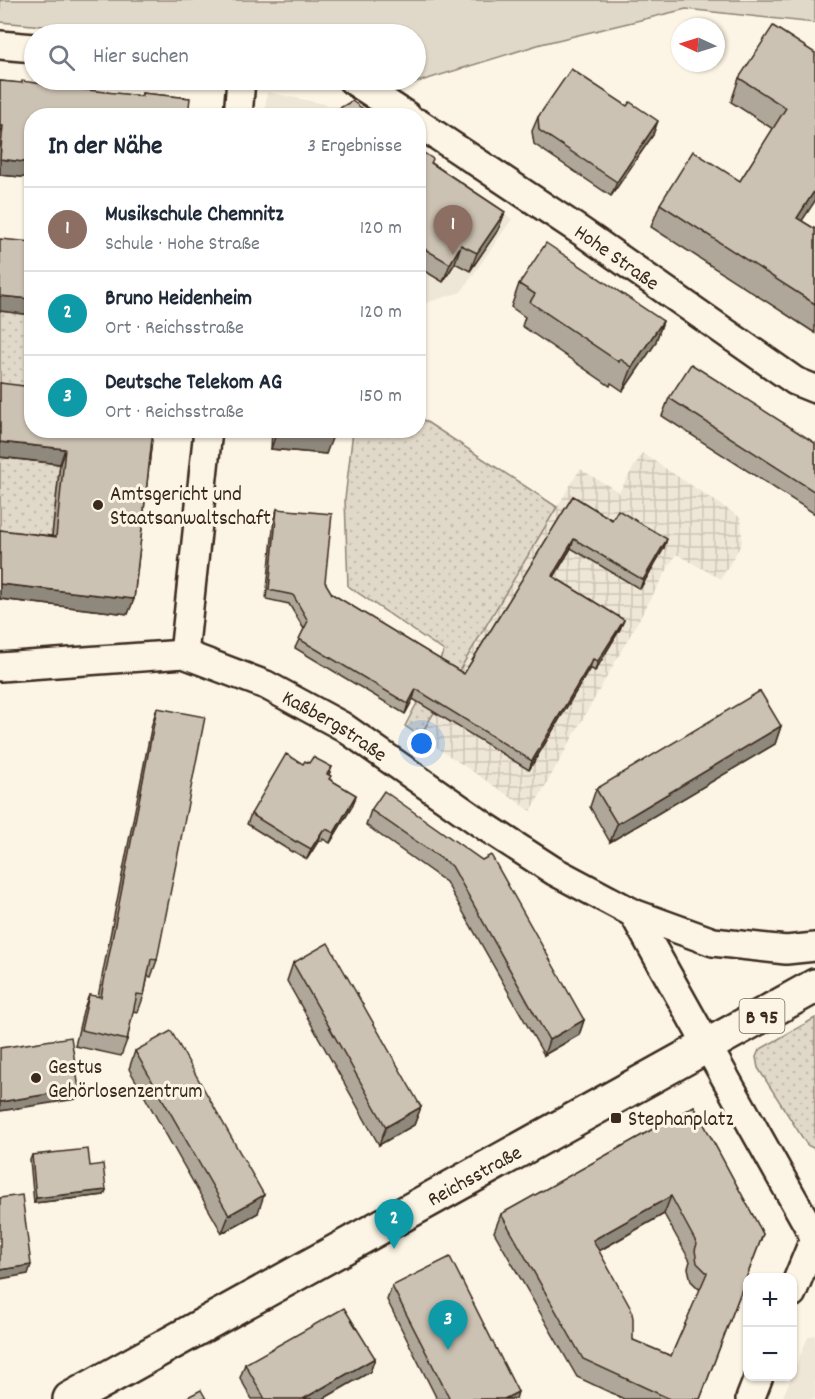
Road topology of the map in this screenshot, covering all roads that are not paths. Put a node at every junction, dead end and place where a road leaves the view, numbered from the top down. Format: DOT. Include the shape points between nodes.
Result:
graph roads {
  1 [pos="0,45"];
  2 [pos="24,47"];
  3 [pos="240,90"];
  4 [pos="367,90"];
  5 [pos="239,108"];
  6 [pos="395,108"];
  7 [pos="426,128"];
  8 [pos="815,389"];
  9 [pos="207,438"];
  10 [pos="184,654"];
  11 [pos="0,667"];
  12 [pos="633,913"];
  13 [pos="815,947"];
  14 [pos="815,986"];
  15 [pos="708,1046"];
  16 [pos="815,1237"];
  17 [pos="797,1281"];
  18 [pos="757,1381"];
  19 [pos="70,1399"];
  20 [pos="750,1399"];
  1 -- 2 [label="street"];
  3 -- 5 [label="street"];
  4 -- 6 [label="street"];
  7 -- 8 [label="street, Hohe Straße" via="795,381"];
  9 -- 10 [label="street"];
  10 -- 11 [label="street, Kaßbergstraße"];
  10 -- 12 [label="street, Kaßbergstraße" via="266,685 342,726 554,872"];
  12 -- 13 [label="street, Kaßbergstraße" via="713,942 786,950"];
  12 -- 15 [label="street"];
  14 -- 15 [label="main road, Reichsstraße / B 95"];
  15 -- 16 [label="street"];
  15 -- 19 [label="main road, Reichsstraße / B 95"];
  16 -- 17 [label="street"];
  18 -- 20 [label="street"];
}
